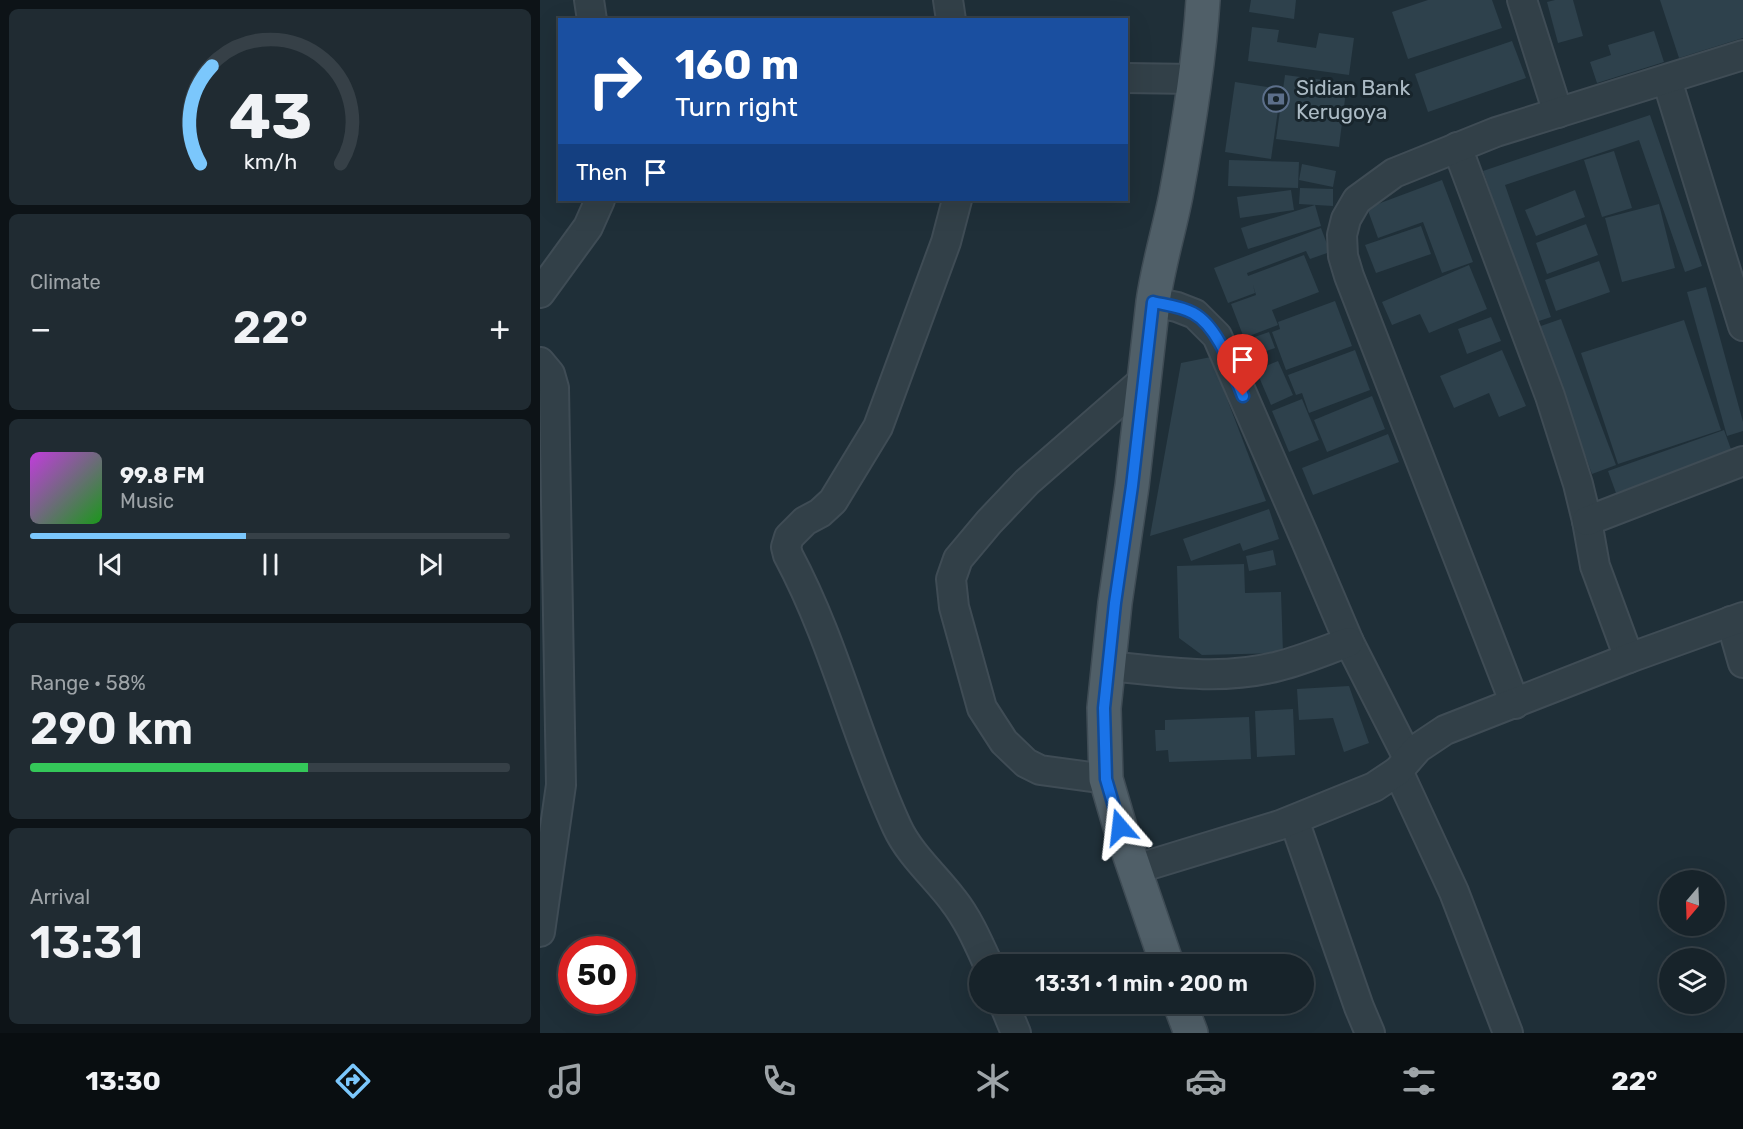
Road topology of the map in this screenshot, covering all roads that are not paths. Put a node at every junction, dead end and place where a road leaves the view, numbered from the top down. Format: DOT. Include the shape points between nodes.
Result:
graph roads {
  1 [pos="589,0"];
  2 [pos="948,0"];
  3 [pos="1203,0"];
  4 [pos="1522,0"];
  5 [pos="592,18"];
  6 [pos="951,18"];
  7 [pos="1743,55"];
  8 [pos="1128,78"];
  9 [pos="1194,79"];
  10 [pos="1667,80"];
  11 [pos="1558,113"];
  12 [pos="1457,147"];
  13 [pos="600,201"];
  14 [pos="957,201"];
  15 [pos="540,293"];
  16 [pos="1153,302"];
  17 [pos="1743,326"];
  18 [pos="540,362"];
  19 [pos="1145,379"];
  20 [pos="1743,461"];
  21 [pos="1587,521"];
  22 [pos="1737,619"];
  23 [pos="1349,642"];
  24 [pos="1629,658"];
  25 [pos="1743,663"];
  26 [pos="1109,666"];
  27 [pos="1515,704"];
  28 [pos="1403,764"];
  29 [pos="1106,779"];
  30 [pos="1294,820"];
  31 [pos="1136,869"];
  32 [pos="540,932"];
  33 [pos="984,954"];
  34 [pos="1164,954"];
  35 [pos="1008,1014"];
  36 [pos="1184,1014"];
  37 [pos="1016,1033"];
  38 [pos="1191,1033"];
  39 [pos="1370,1033"];
  40 [pos="1508,1033"];
  1 -- 5 [label="street"];
  2 -- 6 [label="street"];
  3 -- 9 [label="main road"];
  4 -- 11 [label="street"];
  7 -- 10 [label="street"];
  8 -- 9 [label="street"];
  9 -- 16 [label="main road" via="1176,197"];
  10 -- 11 [label="street"];
  10 -- 17 [label="street"];
  11 -- 12 [label="street"];
  12 -- 21 [label="street" via="1550,396"];
  12 -- 27 [label="street" via="1394,173 1357,200 1342,235 1343,256"];
  13 -- 15 [label="street" via="588,227"];
  14 -- 33 [label="street" via="946,242 878,427 833,501 789,537 786,547 820,621 898,829 955,902"];
  16 -- 19 [label="main road"];
  16 -- 23 [label="street" via="1195,314 1216,336"];
  18 -- 32 [label="street" via="550,374 554,388 561,785"];
  19 -- 26 [label="main road"];
  19 -- 29 [label="street" via="1027,482 958,559 951,579 954,607 982,708 1004,742 1034,768"];
  20 -- 21 [label="street"];
  21 -- 24 [label="street" via="1595,566"];
  22 -- 24 [label="street"];
  22 -- 25 [label="street"];
  23 -- 26 [label="street" via="1279,666 1230,674"];
  23 -- 28 [label="street"];
  24 -- 27 [label="street"];
  26 -- 29 [label="main road" via="1104,708"];
  27 -- 28 [label="street" via="1445,730"];
  28 -- 30 [label="street" via="1374,787"];
  28 -- 40 [label="street"];
  29 -- 31 [label="main road"];
  30 -- 31 [label="street"];
  30 -- 39 [label="street"];
  31 -- 34 [label="main road"];
  35 -- 37 [label="street"];
  36 -- 38 [label="main road"];
}
